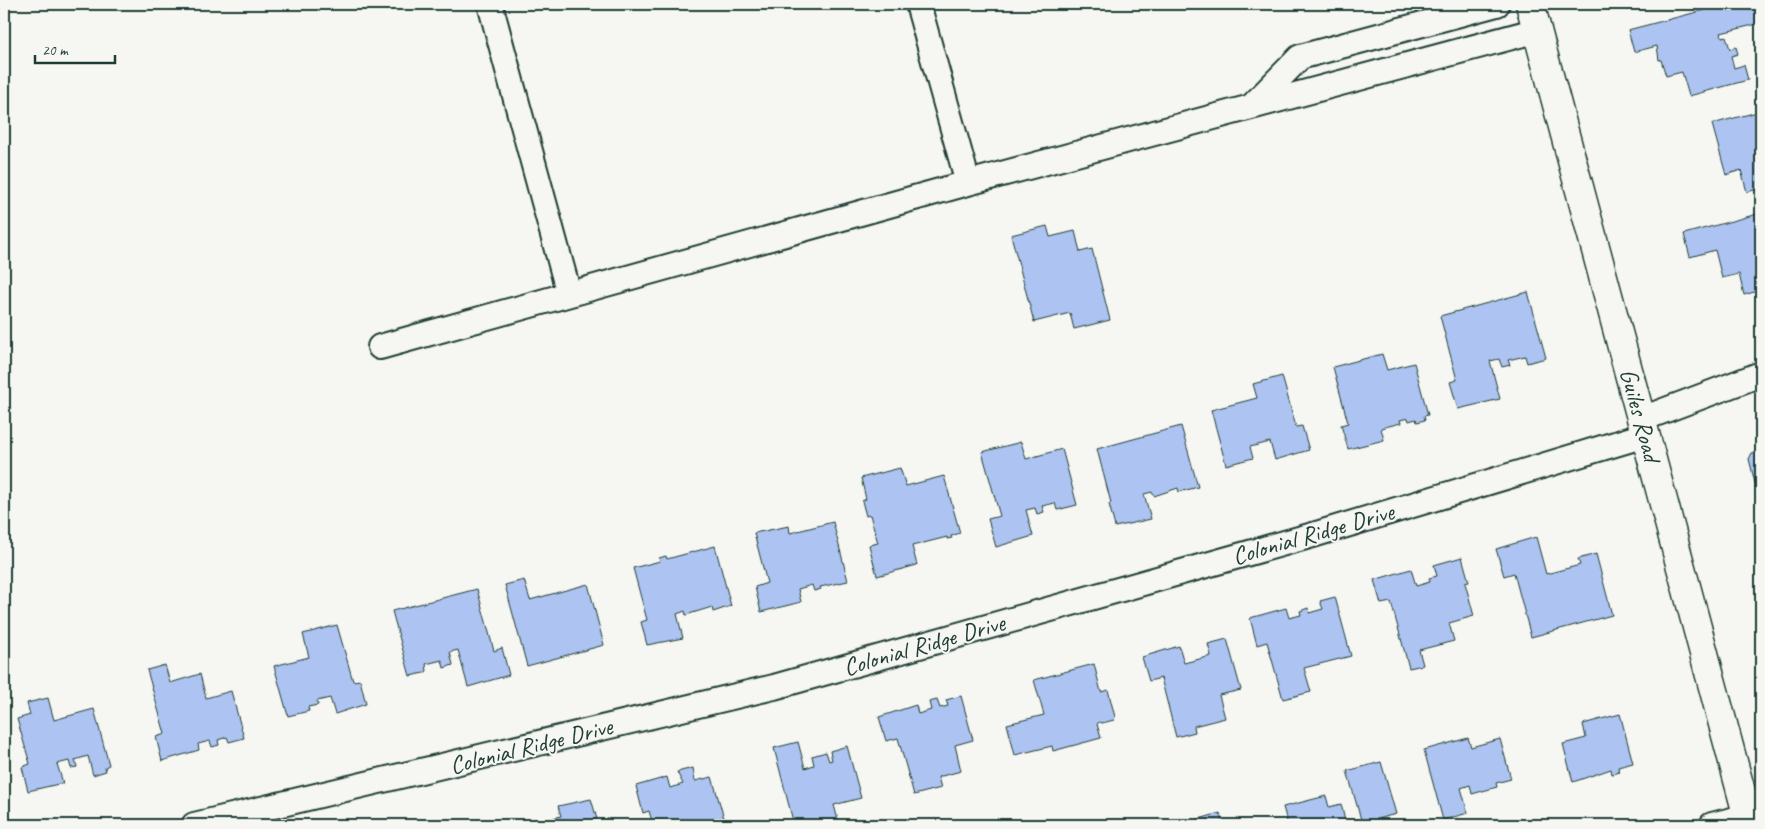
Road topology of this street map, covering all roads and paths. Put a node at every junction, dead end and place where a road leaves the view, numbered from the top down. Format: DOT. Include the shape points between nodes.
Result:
graph roads {
  1 [pos="490,4"];
  2 [pos="918,4"];
  3 [pos="1497,4"];
  4 [pos="1530,4"];
  5 [pos="1538,30"];
  6 [pos="1356,42"];
  7 [pos="1366,76"];
  8 [pos="1251,107"];
  9 [pos="968,183"];
  10 [pos="569,294"];
  11 [pos="380,347"];
  12 [pos="1761,374"];
  13 [pos="1644,427"];
  14 [pos="1749,820"];
  15 [pos="194,825"];
  16 [pos="1712,825"];
  1 -- 10 [label="street"];
  2 -- 9 [label="street"];
  3 -- 6 [label="street"];
  4 -- 5 [label="street, Guiles Road"];
  5 -- 7 [label="street"];
  5 -- 13 [label="street, Guiles Road"];
  6 -- 7 [label="street"];
  6 -- 8 [label="street" via="1300,57"];
  7 -- 8 [label="street"];
  8 -- 9 [label="street"];
  9 -- 10 [label="street"];
  10 -- 11 [label="street"];
  12 -- 13 [label="street, Colonial Ridge Drive"];
  13 -- 14 [label="street, Guiles Road"];
  13 -- 15 [label="street, Colonial Ridge Drive" via="1313,535 774,687"];
  14 -- 16 [label="street"];
}
